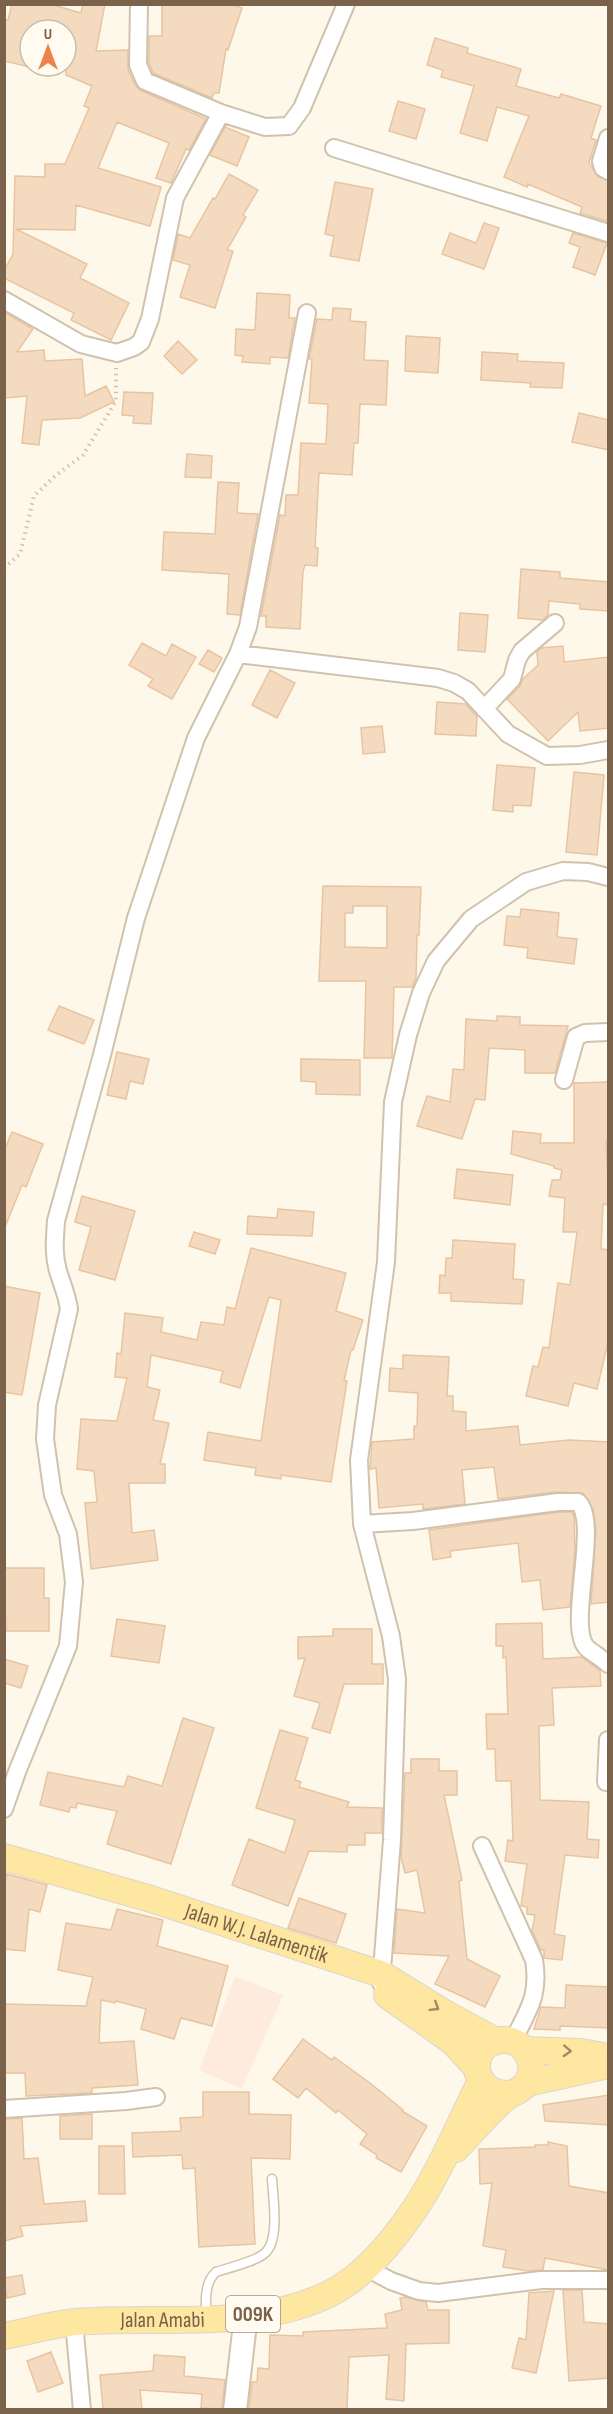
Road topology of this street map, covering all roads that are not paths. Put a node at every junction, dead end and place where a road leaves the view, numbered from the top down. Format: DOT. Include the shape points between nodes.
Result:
graph roads {
  1 [pos="139,4"];
  2 [pos="346,4"];
  3 [pos="221,113"];
  4 [pos="609,138"];
  5 [pos="334,148"];
  6 [pos="609,171"];
  7 [pos="609,233"];
  8 [pos="4,300"];
  9 [pos="307,313"];
  10 [pos="555,623"];
  11 [pos="238,654"];
  12 [pos="484,709"];
  13 [pos="609,750"];
  14 [pos="609,877"];
  15 [pos="609,1032"];
  16 [pos="564,1080"];
  17 [pos="362,1524"];
  18 [pos="609,1664"];
  19 [pos="609,1740"];
  20 [pos="606,1782"];
  21 [pos="4,1809"];
  22 [pos="482,1846"];
  23 [pos="4,1857"];
  24 [pos="4,1866"];
  25 [pos="381,1982"];
  26 [pos="512,2044"];
  27 [pos="609,2057"];
  28 [pos="609,2065"];
  29 [pos="479,2075"];
  30 [pos="519,2089"];
  31 [pos="156,2097"];
  32 [pos="4,2109"];
  33 [pos="440,2166"];
  34 [pos="272,2179"];
  35 [pos="365,2267"];
  36 [pos="609,2280"];
  37 [pos="246,2315"];
  38 [pos="205,2319"];
  39 [pos="74,2322"];
  40 [pos="4,2336"];
  41 [pos="82,2409"];
  42 [pos="235,2409"];
  1 -- 3 [label="street" via="138,65 145,81"];
  2 -- 3 [label="street" via="302,108 289,126 265,127"];
  3 -- 8 [label="street" via="175,198 150,319 145,334 134,347 117,352 81,344"];
  4 -- 6 [label="street" via="601,161"];
  5 -- 7 [label="street"];
  9 -- 11 [label="street" via="248,627"];
  10 -- 12 [label="street" via="522,651 512,678"];
  11 -- 12 [label="street" via="438,678 468,691"];
  11 -- 21 [label="street" via="196,738 136,918 56,1221 54,1249 69,1309 47,1405 45,1439 53,1495 68,1534 73,1609 68,1646"];
  12 -- 13 [label="street" via="508,734 548,756"];
  14 -- 17 [label="street" via="563,871 526,882 471,919 436,961 421,993 393,1102 386,1262 359,1461"];
  15 -- 16 [label="street" via="576,1037"];
  17 -- 18 [label="street" via="578,1502 584,1507 586,1521 583,1637 586,1647"];
  17 -- 25 [label="street" via="391,1636 397,1679 392,1840"];
  19 -- 20 [label="street"];
  22 -- 26 [label="street" via="534,1960 538,1979"];
  23 -- 25 [label="main road, Jalan W.J. Lalamentik" via="151,1899"];
  24 -- 25 [label="main road"];
  25 -- 26 [label="main road, Jalan W.J. Lalamentik, one-way"];
  25 -- 29 [label="main road" via="453,2042"];
  26 -- 27 [label="main road, one-way"];
  26 -- 29 [label="main road" via="482,2051"];
  26 -- 30 [label="main road" via="532,2066"];
  28 -- 30 [label="main road"];
  29 -- 30 [label="main road" via="489,2090 499,2094"];
  29 -- 33 [label="main road, Jalan Amabi / 009K"];
  30 -- 33 [label="main road, Jalan Amabi / 009K" via="492,2109"];
  31 -- 32 [label="street"];
  33 -- 35 [label="main road, Jalan Amabi / 009K" via="413,2211"];
  34 -- 38 [label="lane" via="274,2235 270,2246 264,2254 211,2277 207,2282"];
  35 -- 36 [label="street" via="419,2291 438,2293 541,2280"];
  35 -- 37 [label="main road, Jalan Amabi / 009K" via="331,2293 288,2309"];
  37 -- 38 [label="main road, Jalan Amabi / 009K"];
  37 -- 42 [label="street"];
  38 -- 39 [label="main road, Jalan Amabi / 009K"];
  39 -- 40 [label="main road, Jalan Amabi / 009K"];
  39 -- 41 [label="street"];
}
